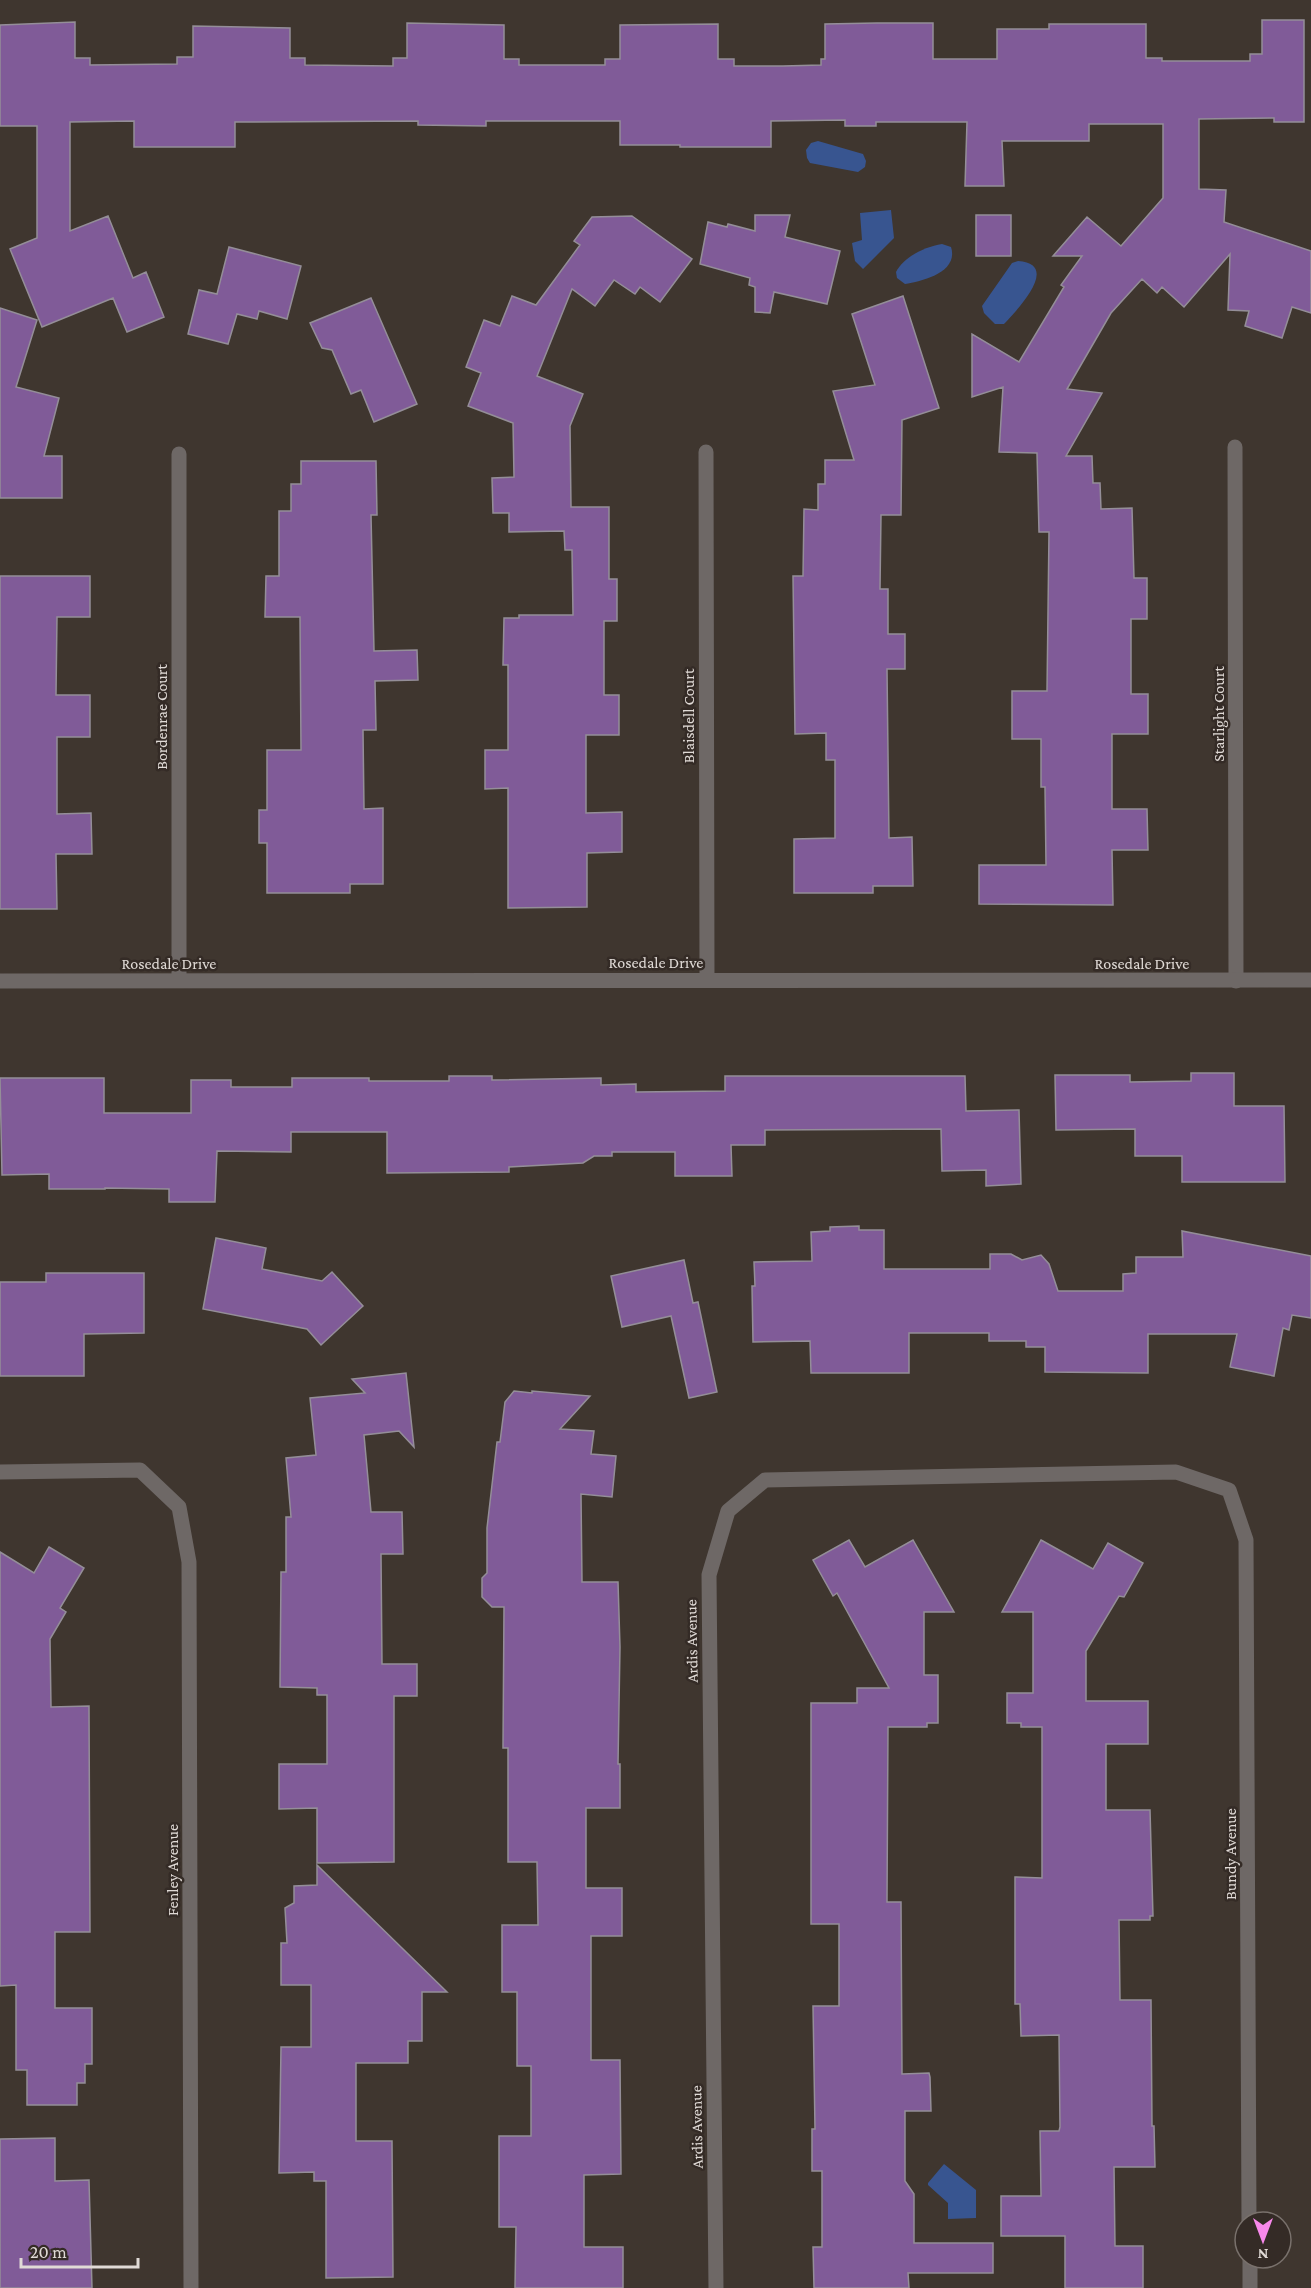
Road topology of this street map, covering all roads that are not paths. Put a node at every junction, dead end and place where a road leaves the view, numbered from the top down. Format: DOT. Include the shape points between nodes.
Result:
graph roads {
  1 [pos="1235,447"];
  2 [pos="706,452"];
  3 [pos="178,454"];
  4 [pos="178,980"];
  5 [pos="707,980"];
  6 [pos="0,981"];
  7 [pos="1236,981"];
  8 [pos="1311,981"];
  9 [pos="0,1472"];
  10 [pos="1229,1490"];
  11 [pos="1249,2210"];
  12 [pos="1250,2270"];
  13 [pos="190,2288"];
  14 [pos="716,2288"];
  15 [pos="1250,2288"];
  1 -- 7 [label="street, Starlight Court"];
  2 -- 5 [label="street, Blaisdell Court"];
  3 -- 4 [label="street, Bordenrae Court"];
  4 -- 5 [label="street, Rosedale Drive"];
  4 -- 6 [label="street, Rosedale Drive"];
  5 -- 7 [label="street, Rosedale Drive"];
  7 -- 8 [label="street, Rosedale Drive"];
  9 -- 13 [label="street, Fenley Avenue" via="140,1470 179,1507 189,1562"];
  10 -- 11 [label="street, Bundy Avenue" via="1246,1540"];
  10 -- 14 [label="street, Ardis Avenue" via="1176,1472 765,1480 728,1511 709,1575"];
  12 -- 15 [label="street"];
}
